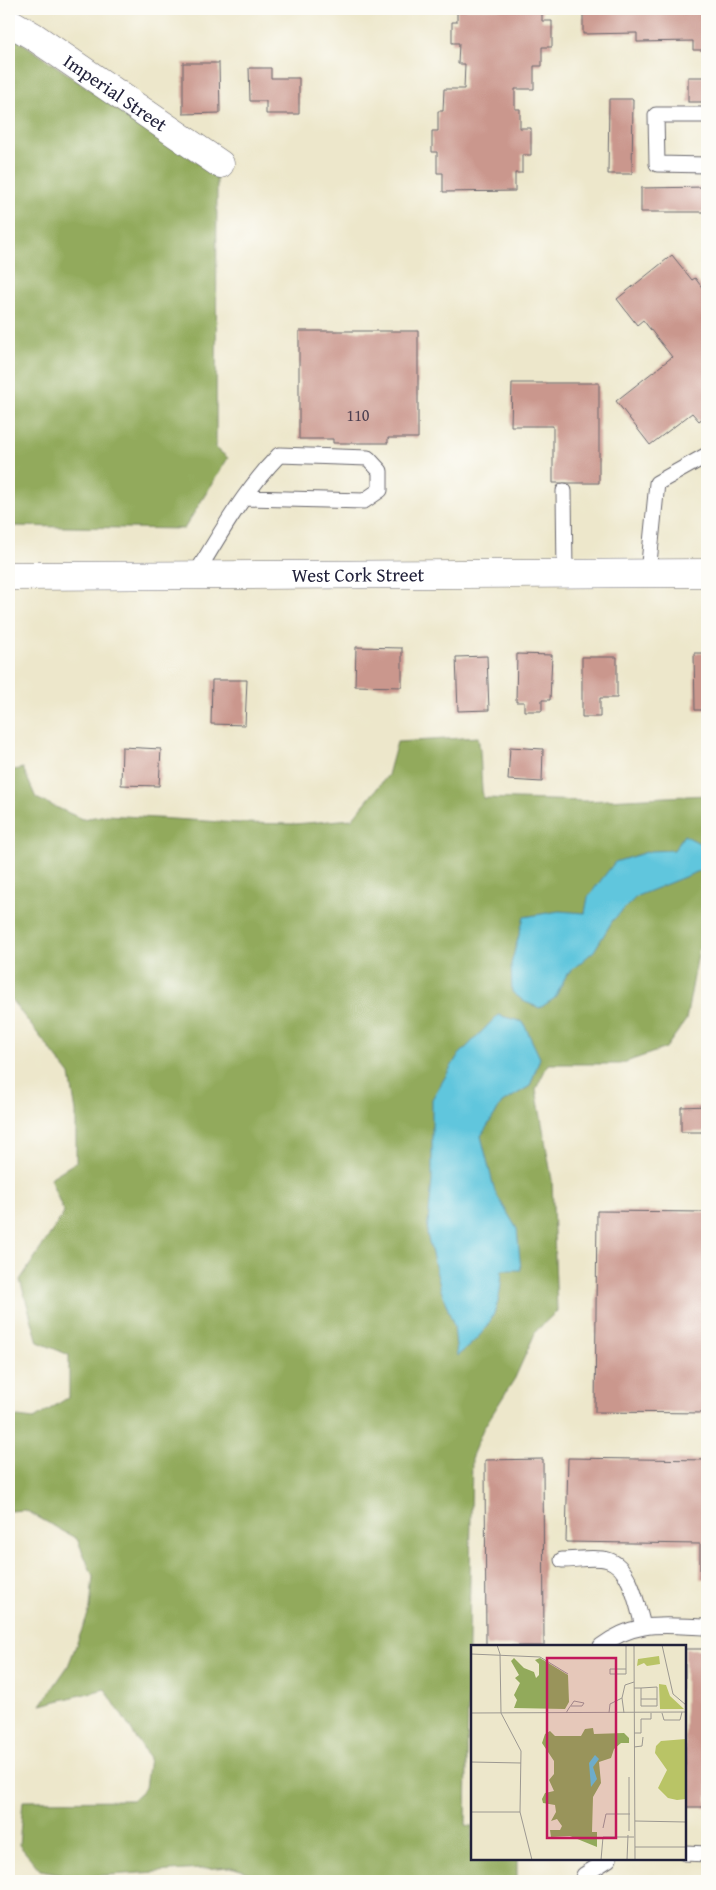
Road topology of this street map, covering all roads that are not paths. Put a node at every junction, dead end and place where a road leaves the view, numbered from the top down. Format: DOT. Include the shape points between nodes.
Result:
graph roads {
  1 [pos="9,22"];
  2 [pos="707,115"];
  3 [pos="220,164"];
  4 [pos="707,164"];
  5 [pos="707,455"];
  6 [pos="564,491"];
  7 [pos="244,498"];
  8 [pos="565,573"];
  9 [pos="648,573"];
  10 [pos="707,573"];
  11 [pos="196,574"];
  12 [pos="9,576"];
  13 [pos="562,1560"];
  14 [pos="643,1626"];
  15 [pos="707,1627"];
  16 [pos="602,1645"];
  17 [pos="686,1854"];
  18 [pos="707,1854"];
  19 [pos="607,1860"];
  20 [pos="582,1881"];
  1 -- 3 [label="street, Imperial Street"];
  2 -- 4 [label="lane" via="656,115 657,164"];
  5 -- 9 [label="lane" via="658,483"];
  6 -- 8 [label="lane"];
  7 -- 7 [label="lane" via="279,455 368,458 380,471 380,490 364,501"];
  7 -- 11 [label="lane"];
  8 -- 9 [label="street, West Cork Street"];
  8 -- 11 [label="street, West Cork Street"];
  9 -- 10 [label="street, West Cork Street"];
  11 -- 12 [label="street, West Cork Street"];
  13 -- 14 [label="lane" via="607,1560 619,1565 628,1580"];
  14 -- 15 [label="lane"];
  14 -- 16 [label="lane" via="615,1636"];
  17 -- 18 [label="lane"];
  19 -- 20 [label="lane" via="584,1875"];
}
